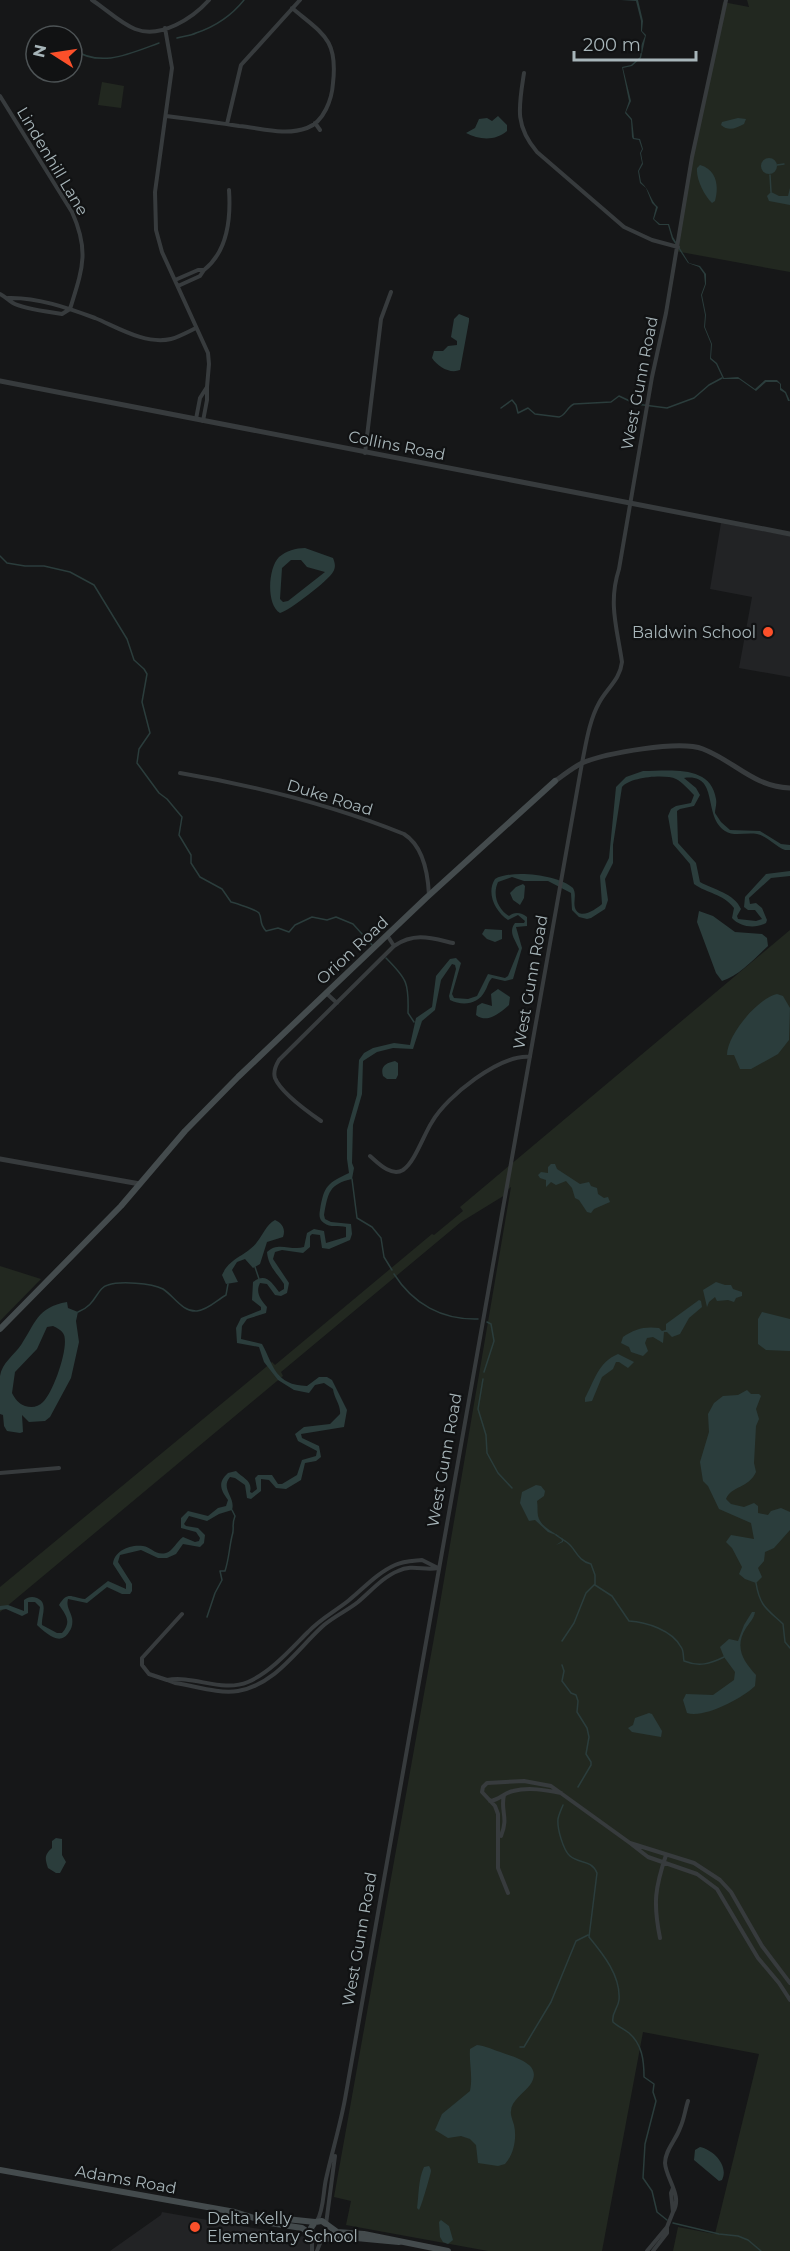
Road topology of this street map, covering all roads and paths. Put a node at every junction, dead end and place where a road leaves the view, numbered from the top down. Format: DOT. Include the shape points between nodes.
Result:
graph roads {
  1 [pos="92,0"];
  2 [pos="209,0"];
  3 [pos="300,0"];
  4 [pos="726,0"];
  5 [pos="292,8"];
  6 [pos="165,28"];
  7 [pos="524,73"];
  8 [pos="0,96"];
  9 [pos="166,116"];
  10 [pos="315,123"];
  11 [pos="227,124"];
  12 [pos="321,130"];
  13 [pos="229,190"];
  14 [pos="678,247"];
  15 [pos="204,270"];
  16 [pos="175,280"];
  17 [pos="178,286"];
  18 [pos="391,292"];
  19 [pos="0,294"];
  20 [pos="8,298"];
  21 [pos="70,309"];
  22 [pos="197,328"];
  23 [pos="0,381"];
  24 [pos="207,387"];
  25 [pos="196,419"];
  26 [pos="203,420"];
  27 [pos="365,453"];
  28 [pos="630,503"];
  29 [pos="790,534"];
  30 [pos="582,764"];
  31 [pos="180,773"];
  32 [pos="555,781"];
  33 [pos="790,788"];
  34 [pos="429,895"];
  35 [pos="387,935"];
  36 [pos="453,943"];
  37 [pos="394,946"];
  38 [pos="326,993"];
  39 [pos="337,1003"];
  40 [pos="530,1057"];
  41 [pos="321,1121"];
  42 [pos="370,1156"];
  43 [pos="0,1160"];
  44 [pos="140,1185"];
  45 [pos="0,1329"];
  46 [pos="60,1468"];
  47 [pos="0,1473"];
  48 [pos="410,1561"];
  49 [pos="410,1567"];
  50 [pos="438,1568"];
  51 [pos="182,1614"];
  52 [pos="328,1614"];
  53 [pos="332,1620"];
  54 [pos="260,1675"];
  55 [pos="167,1680"];
  56 [pos="264,1681"];
  57 [pos="562,1793"];
  58 [pos="504,1795"];
  59 [pos="490,1800"];
  60 [pos="499,1839"];
  61 [pos="630,1843"];
  62 [pos="666,1855"];
  63 [pos="664,1862"];
  64 [pos="720,1880"];
  65 [pos="714,1887"];
  66 [pos="508,1893"];
  67 [pos="751,1927"];
  68 [pos="743,1932"];
  69 [pos="660,1938"];
  70 [pos="790,1983"];
  71 [pos="790,2000"];
  72 [pos="688,2101"];
  73 [pos="336,2146"];
  74 [pos="0,2170"];
  75 [pos="248,2215"];
  76 [pos="316,2221"];
  77 [pos="326,2224"];
  78 [pos="311,2234"];
  79 [pos="323,2238"];
  80 [pos="399,2242"];
  81 [pos="312,2251"];
  82 [pos="317,2251"];
  83 [pos="448,2251"];
  84 [pos="650,2251"];
  1 -- 6 [label="street" via="138,30"];
  2 -- 6 [label="street" via="183,22"];
  3 -- 5 [label="street"];
  4 -- 14 [label="street, West Gunn Road" via="692,157"];
  5 -- 10 [label="street" via="326,37 332,48 332,94"];
  5 -- 11 [label="street" via="241,65"];
  6 -- 9 [label="street" via="172,68"];
  7 -- 14 [label="street" via="521,124 537,152 624,227"];
  8 -- 21 [label="street, Lindenhill Lane" via="79,228 83,260"];
  9 -- 11 [label="street"];
  9 -- 16 [label="street" via="154,212 162,252"];
  10 -- 11 [label="street" via="288,132"];
  10 -- 12 [label="street"];
  13 -- 15 [label="street" via="225,240 214,262"];
  14 -- 28 [label="street, West Gunn Road"];
  15 -- 16 [label="street"];
  15 -- 17 [label="street" via="200,276"];
  16 -- 17 [label="street"];
  17 -- 22 [label="street"];
  18 -- 27 [label="street" via="381,319"];
  19 -- 20 [label="street"];
  20 -- 21 [label="street"];
  20 -- 21 [label="street" via="13,303 62,314"];
  21 -- 22 [label="street" via="152,340 171,339"];
  22 -- 24 [label="street" via="208,353"];
  23 -- 25 [label="street, Collins Road"];
  24 -- 25 [label="street" via="200,398"];
  24 -- 26 [label="street"];
  25 -- 26 [label="street, Collins Road"];
  26 -- 27 [label="street, Collins Road"];
  27 -- 28 [label="street, Collins Road"];
  28 -- 29 [label="street, Collins Road"];
  28 -- 30 [label="street, West Gunn Road" via="612,606 621,670 598,703"];
  30 -- 32 [label="street, Orion Road"];
  30 -- 33 [label="street, Orion Road" via="610,754 686,746 703,749 759,782"];
  30 -- 40 [label="street, West Gunn Road"];
  31 -- 34 [label="street, Duke Road" via="297,799 404,834 420,853"];
  32 -- 34 [label="main road, Orion Road"];
  34 -- 35 [label="main road, Orion Road"];
  35 -- 37 [label="street"];
  35 -- 38 [label="main road, Orion Road"];
  36 -- 37 [label="street" via="420,936"];
  37 -- 39 [label="street"];
  38 -- 39 [label="street"];
  38 -- 44 [label="main road, Orion Road" via="185,1131"];
  39 -- 41 [label="street" via="279,1060 275,1069 279,1084"];
  40 -- 42 [label="street" via="504,1062 450,1099 403,1170 388,1170"];
  40 -- 50 [label="street, West Gunn Road"];
  43 -- 44 [label="street"];
  44 -- 45 [label="main road, Orion Road"];
  46 -- 47 [label="street"];
  48 -- 49 [label="street"];
  48 -- 50 [label="street" via="422,1560"];
  48 -- 52 [label="street" via="395,1564"];
  49 -- 50 [label="street"];
  49 -- 53 [label="street" via="388,1577"];
  50 -- 73 [label="street, West Gunn Road"];
  51 -- 55 [label="street" via="142,1658 149,1674"];
  52 -- 53 [label="street"];
  52 -- 54 [label="street"];
  53 -- 56 [label="street"];
  54 -- 55 [label="street" via="227,1685"];
  54 -- 56 [label="street"];
  55 -- 56 [label="street" via="230,1692"];
  57 -- 58 [label="street" via="528,1789"];
  57 -- 59 [label="street" via="537,1782 490,1782 482,1790"];
  57 -- 61 [label="street"];
  58 -- 59 [label="street"];
  58 -- 60 [label="street" via="506,1824"];
  59 -- 60 [label="street" via="498,1814"];
  60 -- 66 [label="street" via="498,1868"];
  61 -- 62 [label="street"];
  61 -- 63 [label="street" via="644,1855"];
  62 -- 63 [label="street"];
  62 -- 64 [label="street" via="699,1865"];
  63 -- 65 [label="street" via="697,1874"];
  63 -- 69 [label="street" via="654,1905"];
  64 -- 65 [label="street"];
  64 -- 67 [label="street"];
  65 -- 68 [label="street"];
  67 -- 68 [label="street"];
  67 -- 70 [label="street"];
  68 -- 71 [label="street"];
  72 -- 84 [label="street" via="665,2162 673,2188 673,2212 667,2233"];
  73 -- 76 [label="street, West Gunn Road" via="326,2177 321,2214"];
  73 -- 77 [label="street, West Gunn Road"];
  74 -- 75 [label="main road, Adams Road"];
  75 -- 76 [label="main road, Adams Road"];
  75 -- 78 [label="main road, Adams Road" via="302,2228"];
  76 -- 77 [label="main road, Adams Road"];
  76 -- 78 [label="main road, West Gunn Road"];
  77 -- 79 [label="main road, West Gunn Road" via="328,2234"];
  77 -- 80 [label="main road, Adams Road" via="337,2232"];
  78 -- 79 [label="main road, Adams Road"];
  78 -- 81 [label="street, West Gunn Road"];
  79 -- 80 [label="main road, Adams Road"];
  79 -- 82 [label="street, West Gunn Road"];
  80 -- 83 [label="main road, Adams Road"];
}
